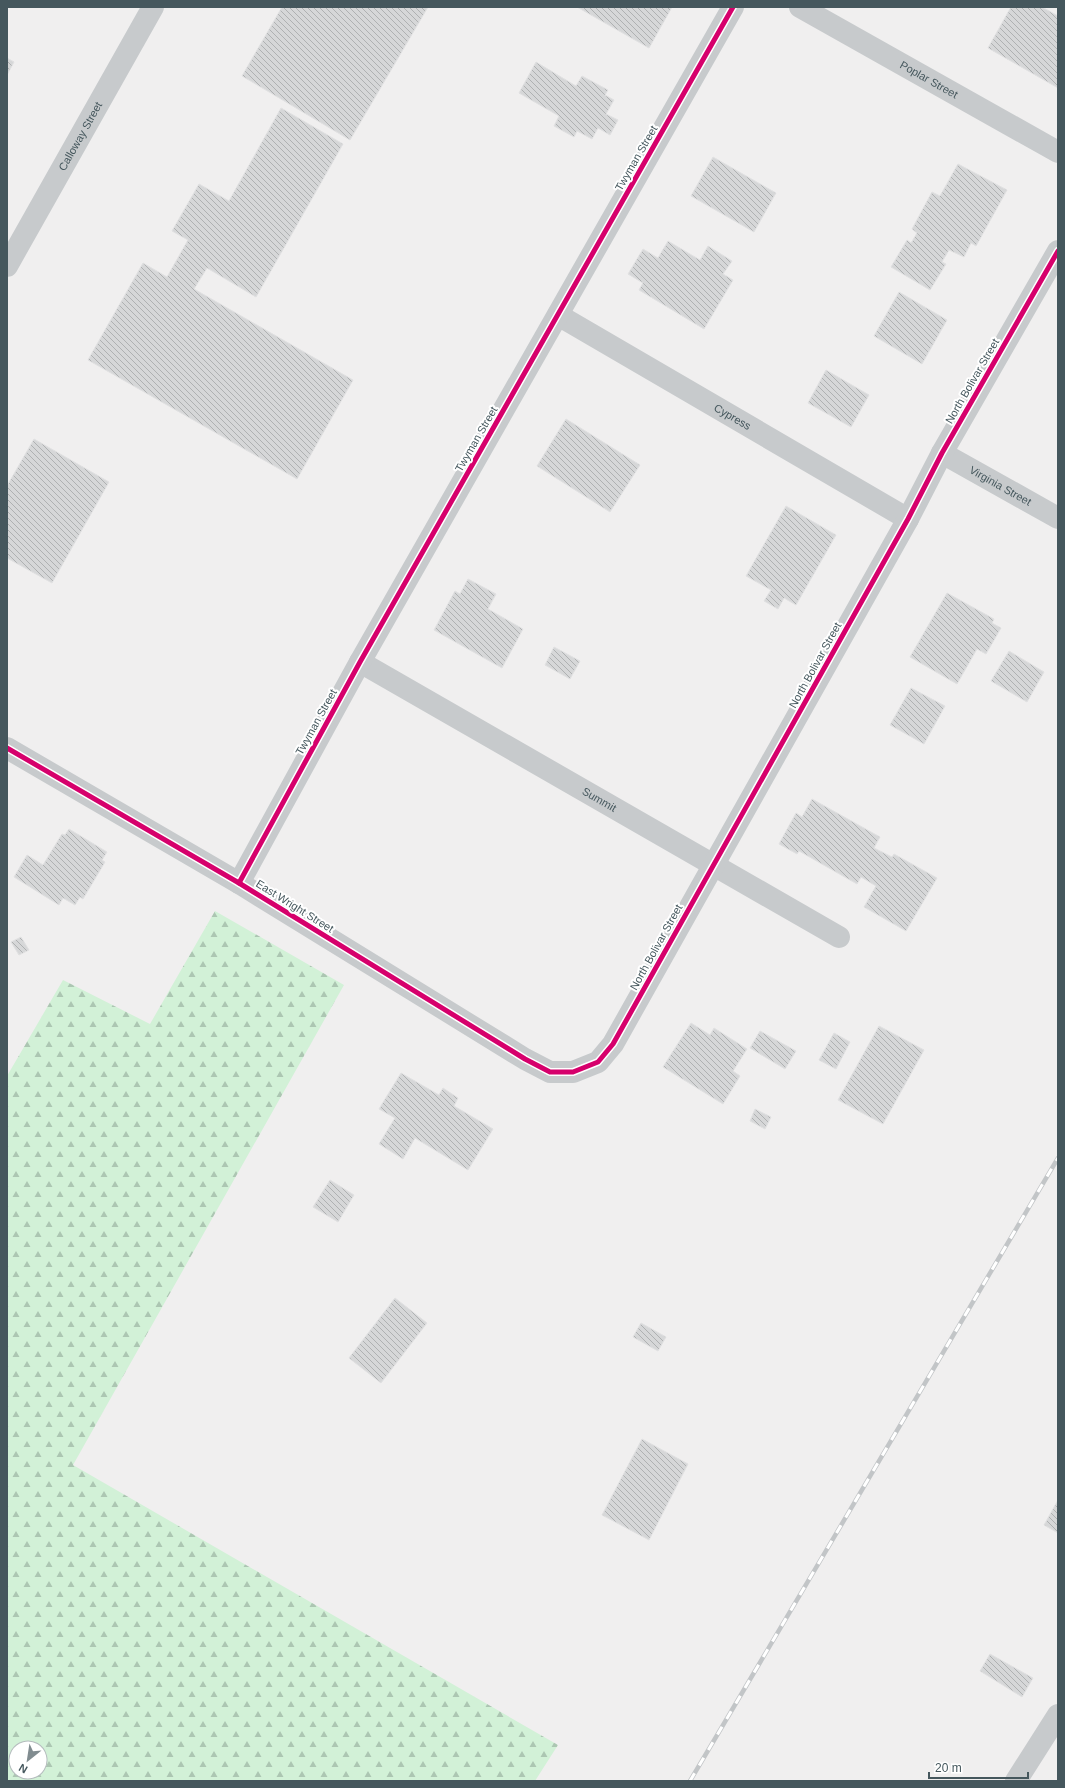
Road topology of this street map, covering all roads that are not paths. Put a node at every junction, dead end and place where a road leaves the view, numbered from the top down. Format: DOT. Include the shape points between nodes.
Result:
graph roads {
  1 [pos="153,7"];
  2 [pos="732,7"];
  3 [pos="800,7"];
  4 [pos="1058,152"];
  5 [pos="1058,251"];
  6 [pos="7,266"];
  7 [pos="558,315"];
  8 [pos="942,454"];
  9 [pos="1058,518"];
  10 [pos="908,519"];
  11 [pos="360,662"];
  12 [pos="7,748"];
  13 [pos="713,866"];
  14 [pos="239,883"];
  15 [pos="839,937"];
  16 [pos="573,1072"];
  17 [pos="1058,1715"];
  18 [pos="1016,1781"];
  1 -- 6 [label="street, Calloway Street"];
  2 -- 7 [label="street, Twyman Street"];
  3 -- 4 [label="street, Poplar Street"];
  5 -- 8 [label="street, North Bolivar Street"];
  7 -- 10 [label="street, Cypress"];
  7 -- 11 [label="street, Twyman Street"];
  8 -- 9 [label="street, Virginia Street"];
  8 -- 10 [label="street, North Bolivar Street"];
  10 -- 13 [label="street, North Bolivar Street"];
  11 -- 13 [label="street, Summit"];
  11 -- 14 [label="street, Twyman Street"];
  12 -- 14 [label="street, East Wright Street"];
  13 -- 15 [label="street, Summit"];
  13 -- 16 [label="street, North Bolivar Street" via="613,1044 598,1062"];
  14 -- 16 [label="street, East Wright Street" via="525,1059 550,1072"];
  17 -- 18 [label="street"];
}
